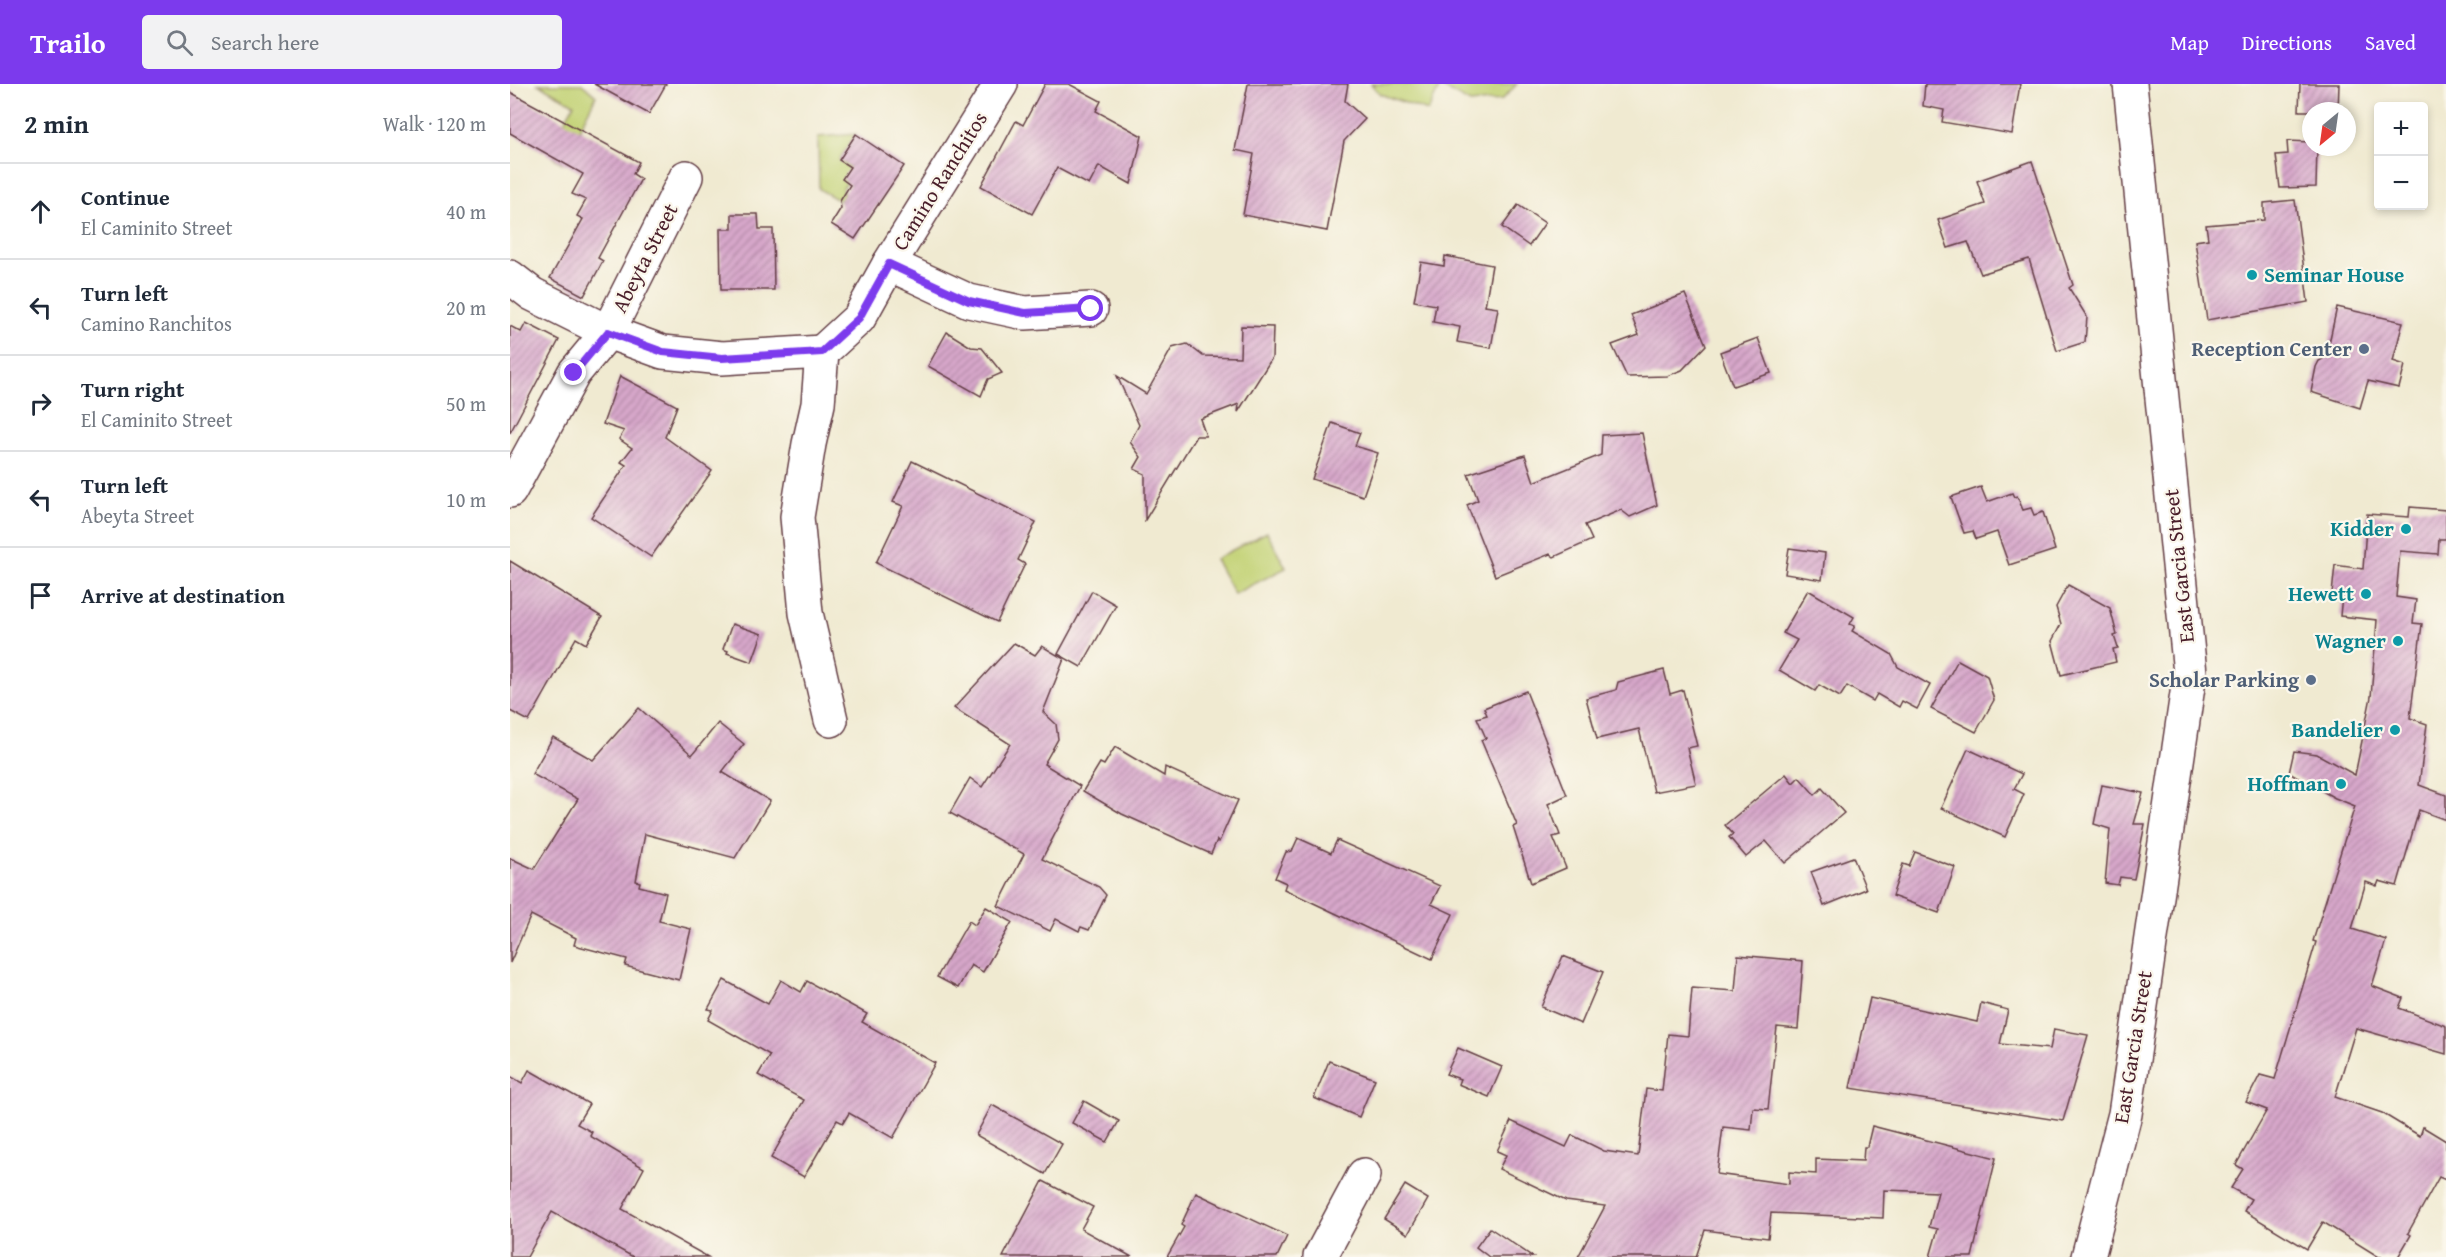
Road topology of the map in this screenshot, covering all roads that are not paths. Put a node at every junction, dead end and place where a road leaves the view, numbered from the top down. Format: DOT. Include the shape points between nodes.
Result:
graph roads {
  1 [pos="1001,84"];
  2 [pos="2130,84"];
  3 [pos="686,177"];
  4 [pos="889,264"];
  5 [pos="510,277"];
  6 [pos="1091,309"];
  7 [pos="608,332"];
  8 [pos="822,352"];
  9 [pos="510,491"];
  10 [pos="831,720"];
  11 [pos="1364,1175"];
  12 [pos="1320,1257"];
  13 [pos="2088,1257"];
  1 -- 4 [label="street, Camino Ranchitos"];
  2 -- 13 [label="street, East Garcia Street" via="2190,673 2125,1114"];
  3 -- 7 [label="street, Abeyta Street"];
  4 -- 6 [label="street" via="969,301 1025,313"];
  4 -- 8 [label="street, Camino Ranchitos" via="859,318"];
  5 -- 7 [label="street" via="532,294"];
  7 -- 8 [label="street" via="663,352 722,358"];
  7 -- 9 [label="street, Abeyta Street" via="574,373"];
  8 -- 10 [label="street" via="818,404 797,517 806,613"];
  11 -- 12 [label="street"];
}
